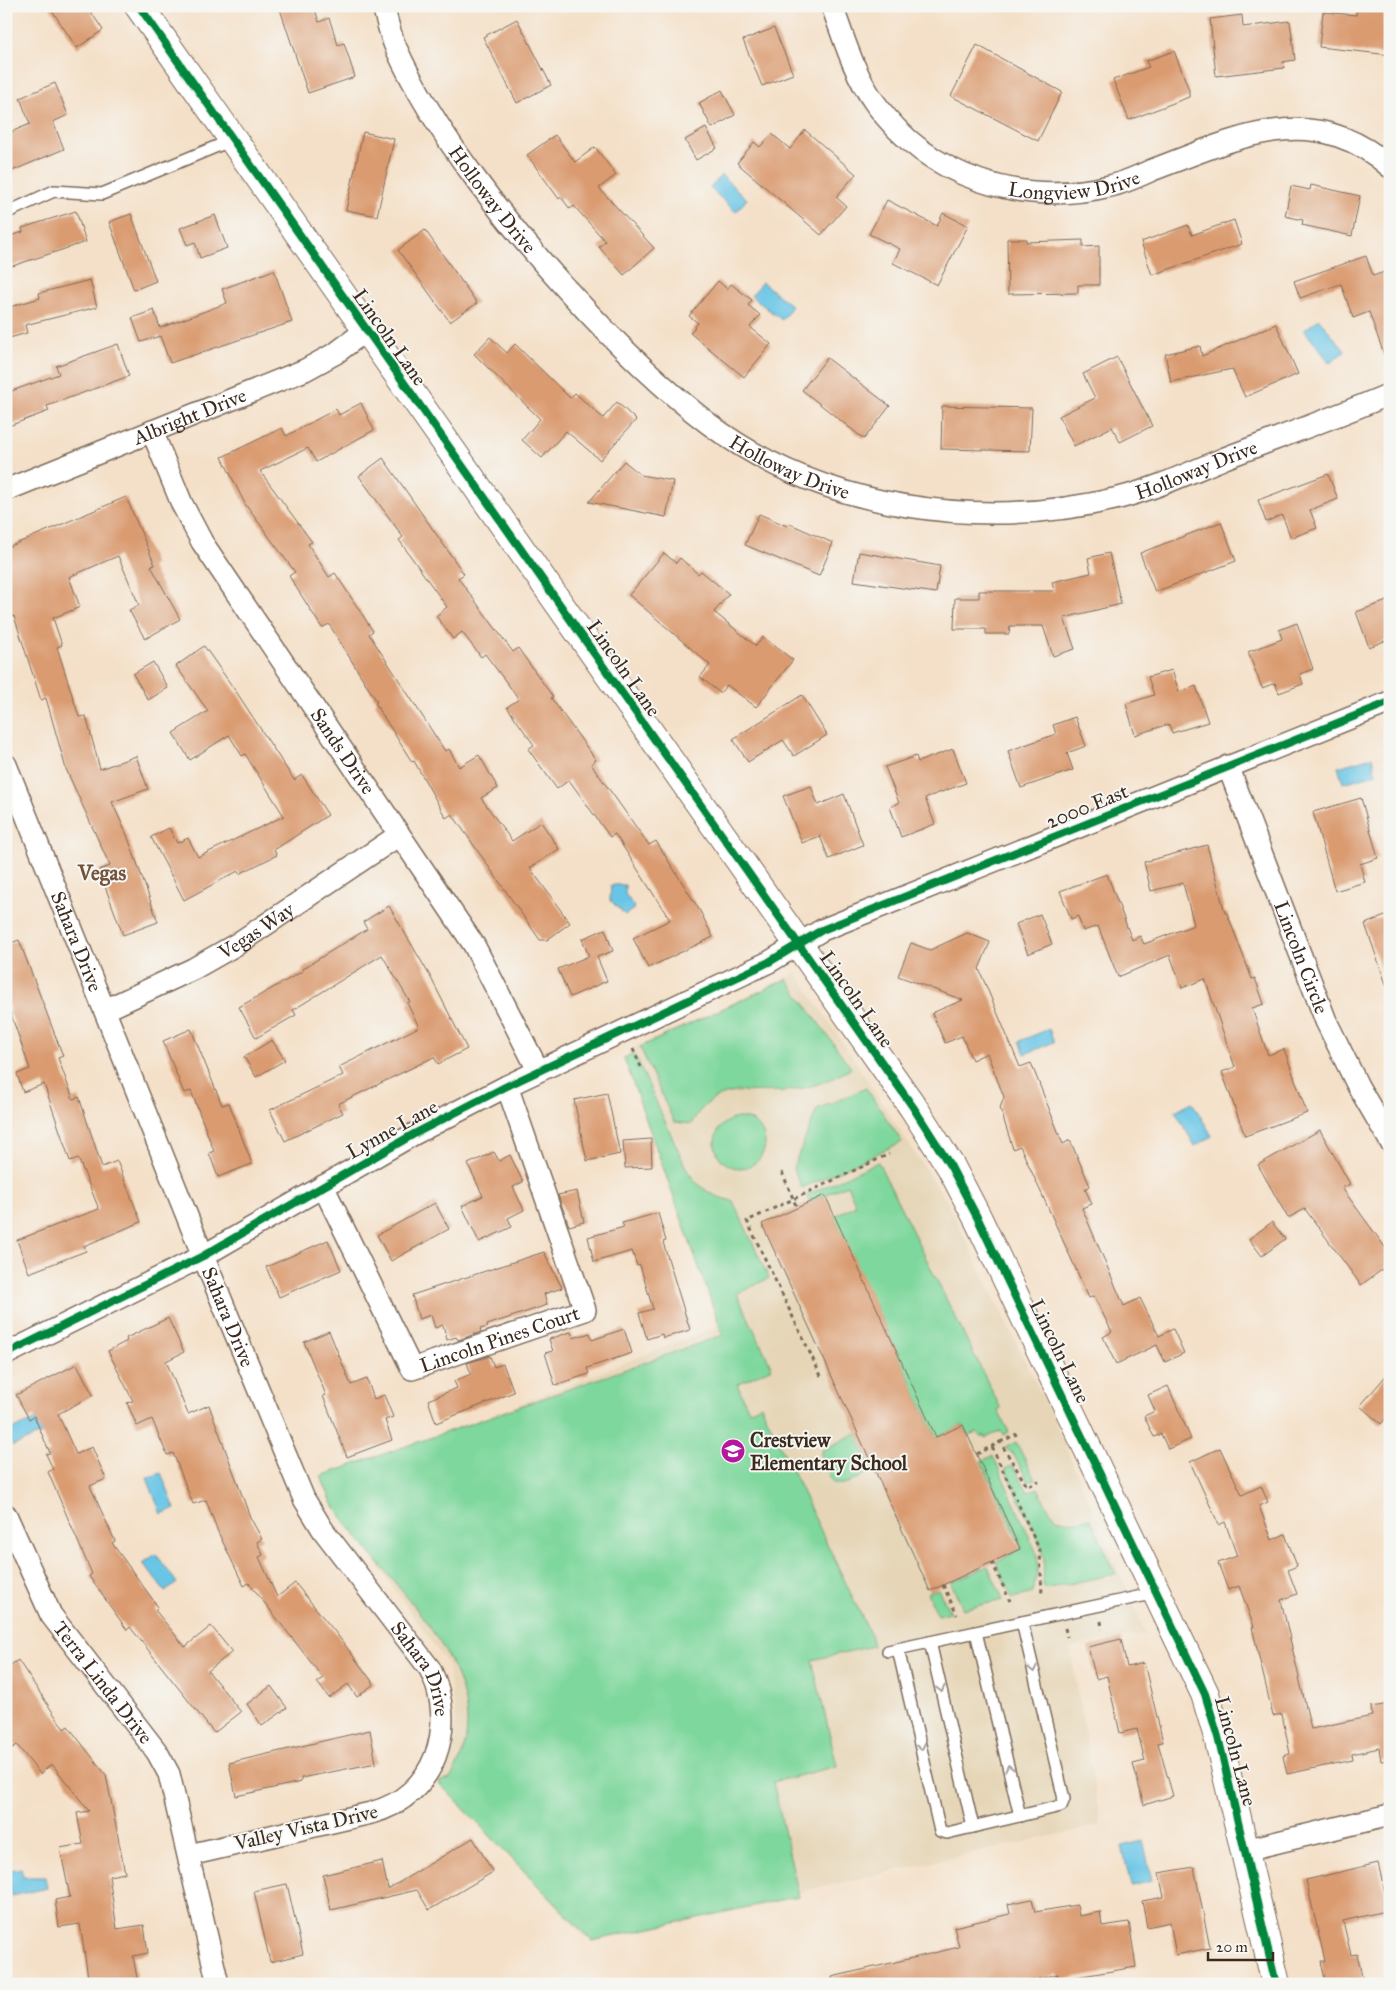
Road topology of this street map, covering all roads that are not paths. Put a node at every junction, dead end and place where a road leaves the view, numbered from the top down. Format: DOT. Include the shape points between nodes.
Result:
graph roads {
  1 [pos="139,6"];
  2 [pos="383,6"];
  3 [pos="832,6"];
  4 [pos="232,140"];
  5 [pos="1390,167"];
  6 [pos="6,212"];
  7 [pos="366,331"];
  8 [pos="1390,394"];
  9 [pos="152,431"];
  10 [pos="6,490"];
  11 [pos="1390,702"];
  12 [pos="6,765"];
  13 [pos="1228,766"];
  14 [pos="400,835"];
  15 [pos="799,943"];
  16 [pos="105,1010"];
  17 [pos="538,1070"];
  18 [pos="507,1086"];
  19 [pos="1390,1141"];
  20 [pos="323,1186"];
  21 [pos="203,1256"];
  22 [pos="6,1354"];
  23 [pos="6,1515"];
  24 [pos="1158,1592"];
  25 [pos="1022,1622"];
  26 [pos="976,1632"];
  27 [pos="930,1642"];
  28 [pos="442,1732"];
  29 [pos="1390,1815"];
  30 [pos="1020,1816"];
  31 [pos="973,1827"];
  32 [pos="1245,1850"];
  33 [pos="189,1855"];
  34 [pos="218,1984"];
  35 [pos="1276,1984"];
  1 -- 4 [label="street, Lincoln Lane"];
  2 -- 8 [label="street, Holloway Drive" via="396,47 453,147 550,272 662,386 734,440 798,473 853,493 947,512 1001,514 1063,508 1121,497"];
  3 -- 5 [label="street, Longview Drive" via="854,68 875,103 904,136 944,165 982,183 1019,192 1067,194 1112,186 1238,137 1279,129 1318,130 1352,142"];
  4 -- 6 [label="lane" via="102,194 54,191"];
  4 -- 7 [label="street, Lincoln Lane"];
  7 -- 9 [label="street, Albright Drive" via="329,358 305,370"];
  7 -- 15 [label="street, Lincoln Lane"];
  9 -- 10 [label="street, Albright Drive"];
  9 -- 14 [label="street, Sands Drive" via="182,504 202,542"];
  11 -- 13 [label="street, 2000 East"];
  12 -- 16 [label="street, Sahara Drive"];
  13 -- 15 [label="street, 2000 East" via="822,930"];
  13 -- 19 [label="street, Lincoln Circle" via="1326,1021"];
  14 -- 16 [label="street, Vegas Way" via="230,949"];
  14 -- 17 [label="street, Sands Drive" via="479,954"];
  15 -- 17 [label="street, Lynne Lane" via="768,962"];
  15 -- 24 [label="street, Lincoln Lane" via="952,1167"];
  16 -- 21 [label="street, Sahara Drive"];
  17 -- 18 [label="street, Lynne Lane"];
  18 -- 20 [label="street, Lynne Lane"];
  18 -- 20 [label="street, Lincoln Pines Court" via="585,1310 412,1369"];
  20 -- 21 [label="street, Lynne Lane"];
  21 -- 22 [label="street, Lynne Lane"];
  21 -- 28 [label="street, Sahara Drive" via="304,1499 323,1530 430,1669 440,1694"];
  23 -- 33 [label="street, Terra Linda Drive" via="51,1616 164,1762"];
  24 -- 25 [label="lane"];
  24 -- 32 [label="street, Lincoln Lane" via="1212,1715"];
  25 -- 26 [label="lane"];
  25 -- 30 [label="lane, one-way" via="1064,1799 1061,1806"];
  26 -- 27 [label="lane"];
  30 -- 26 [label="lane, one-way"];
  27 -- 31 [label="lane, one-way"];
  27 -- 31 [label="lane, one-way" via="893,1650 940,1831 947,1833"];
  28 -- 33 [label="street, Valley Vista Drive" via="429,1771 393,1805 371,1813"];
  29 -- 32 [label="street"];
  30 -- 31 [label="lane"];
  32 -- 35 [label="street, Lincoln Lane"];
  33 -- 34 [label="street, Terra Linda Drive"];
}
